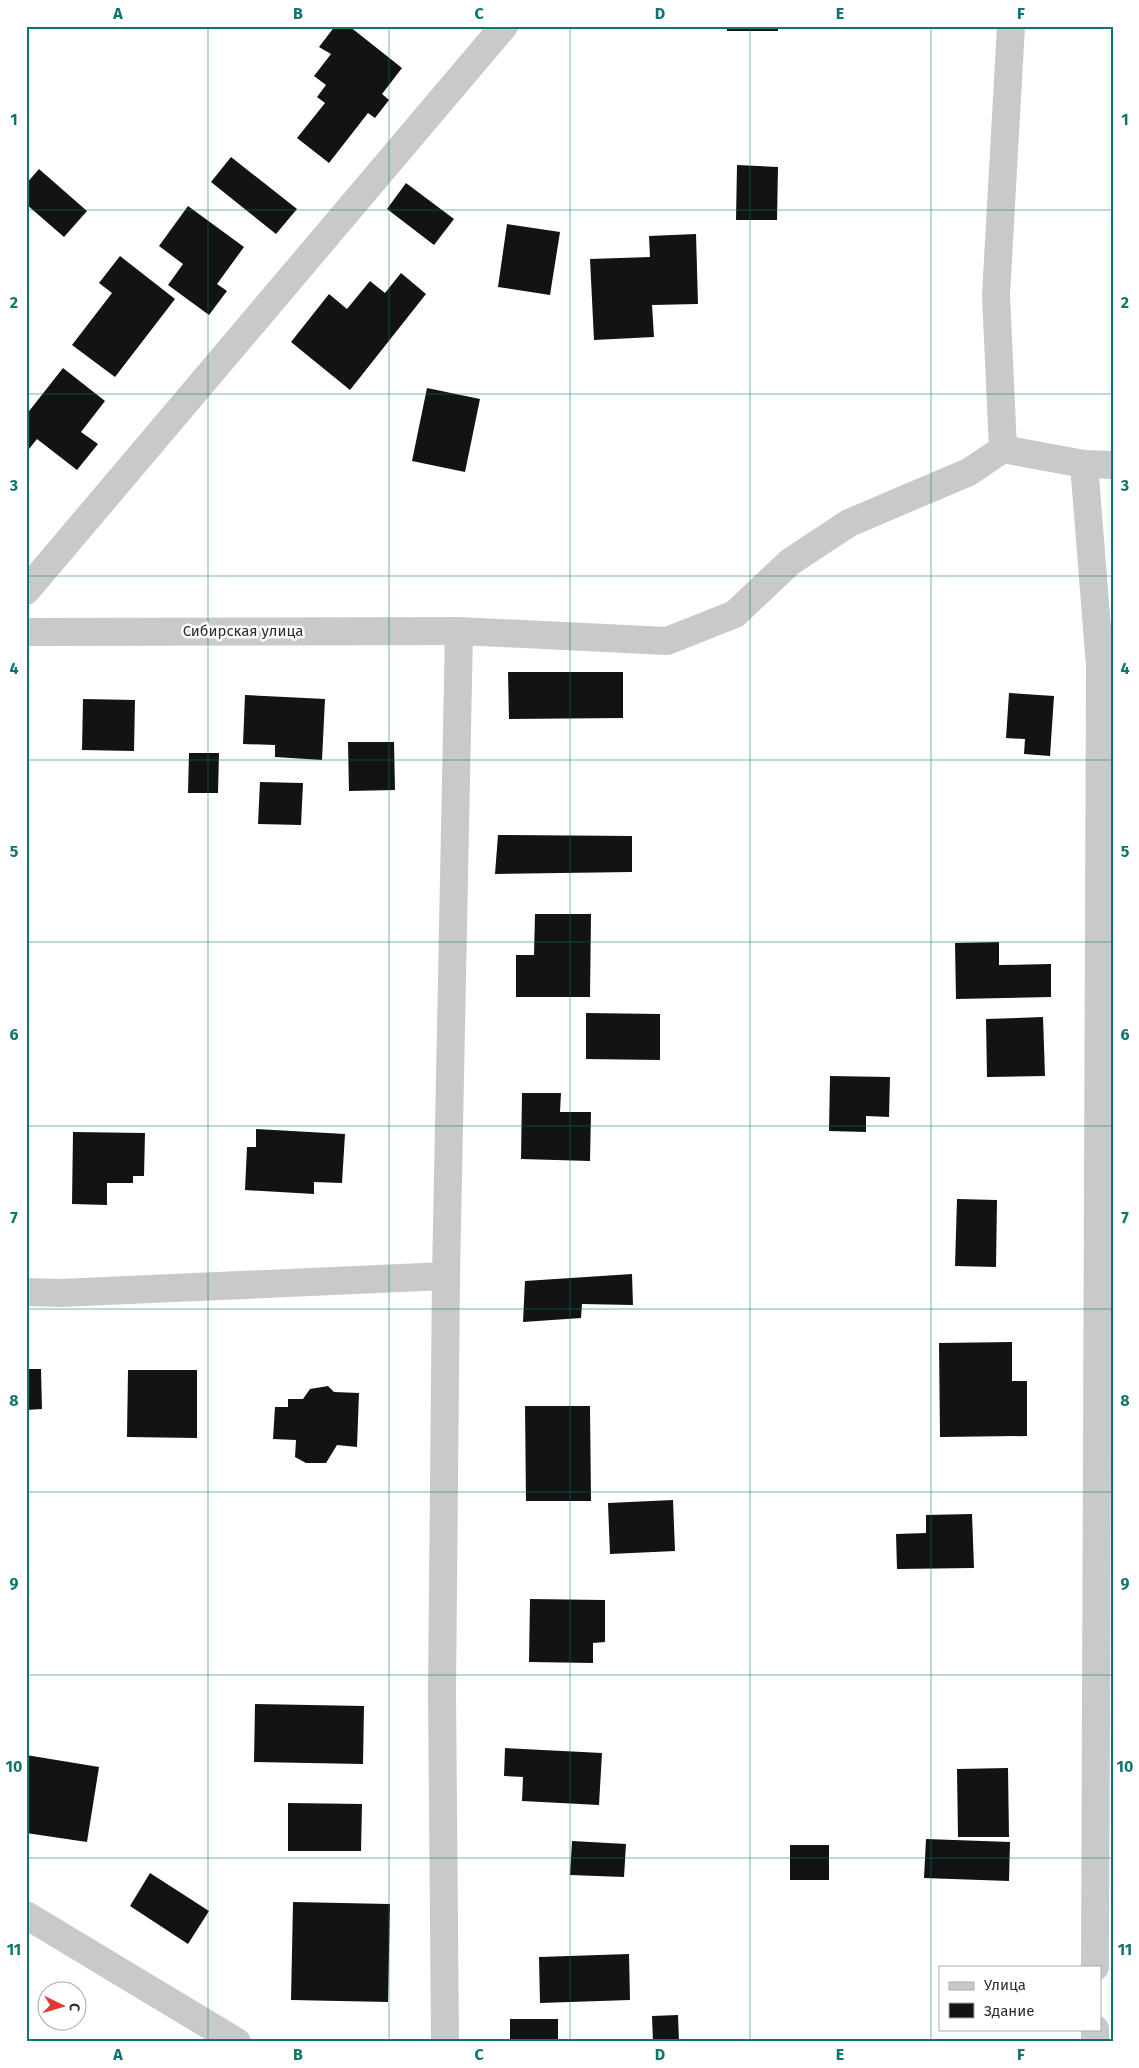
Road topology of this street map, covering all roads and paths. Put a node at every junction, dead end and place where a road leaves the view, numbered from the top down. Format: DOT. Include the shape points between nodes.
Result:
graph roads {
  1 [pos="504,26"];
  2 [pos="1011,26"];
  3 [pos="1003,449"];
  4 [pos="1084,464"];
  5 [pos="1113,465"];
  6 [pos="26,591"];
  7 [pos="459,630"];
  8 [pos="26,632"];
  9 [pos="446,1276"];
  10 [pos="26,1292"];
  11 [pos="26,1915"];
  12 [pos="1095,1966"];
  13 [pos="237,2042"];
  14 [pos="445,2042"];
  1 -- 6 [label="street"];
  2 -- 3 [label="street" via="996,295"];
  3 -- 4 [label="street"];
  3 -- 7 [label="street, Сибирская улица" via="969,472 849,523 790,562 735,614 667,641"];
  4 -- 5 [label="street"];
  4 -- 12 [label="street" via="1100,666"];
  7 -- 8 [label="street, Сибирская улица"];
  7 -- 9 [label="street"];
  9 -- 10 [label="street"];
  9 -- 14 [label="street" via="442,1691"];
  11 -- 13 [label="street"];
}
